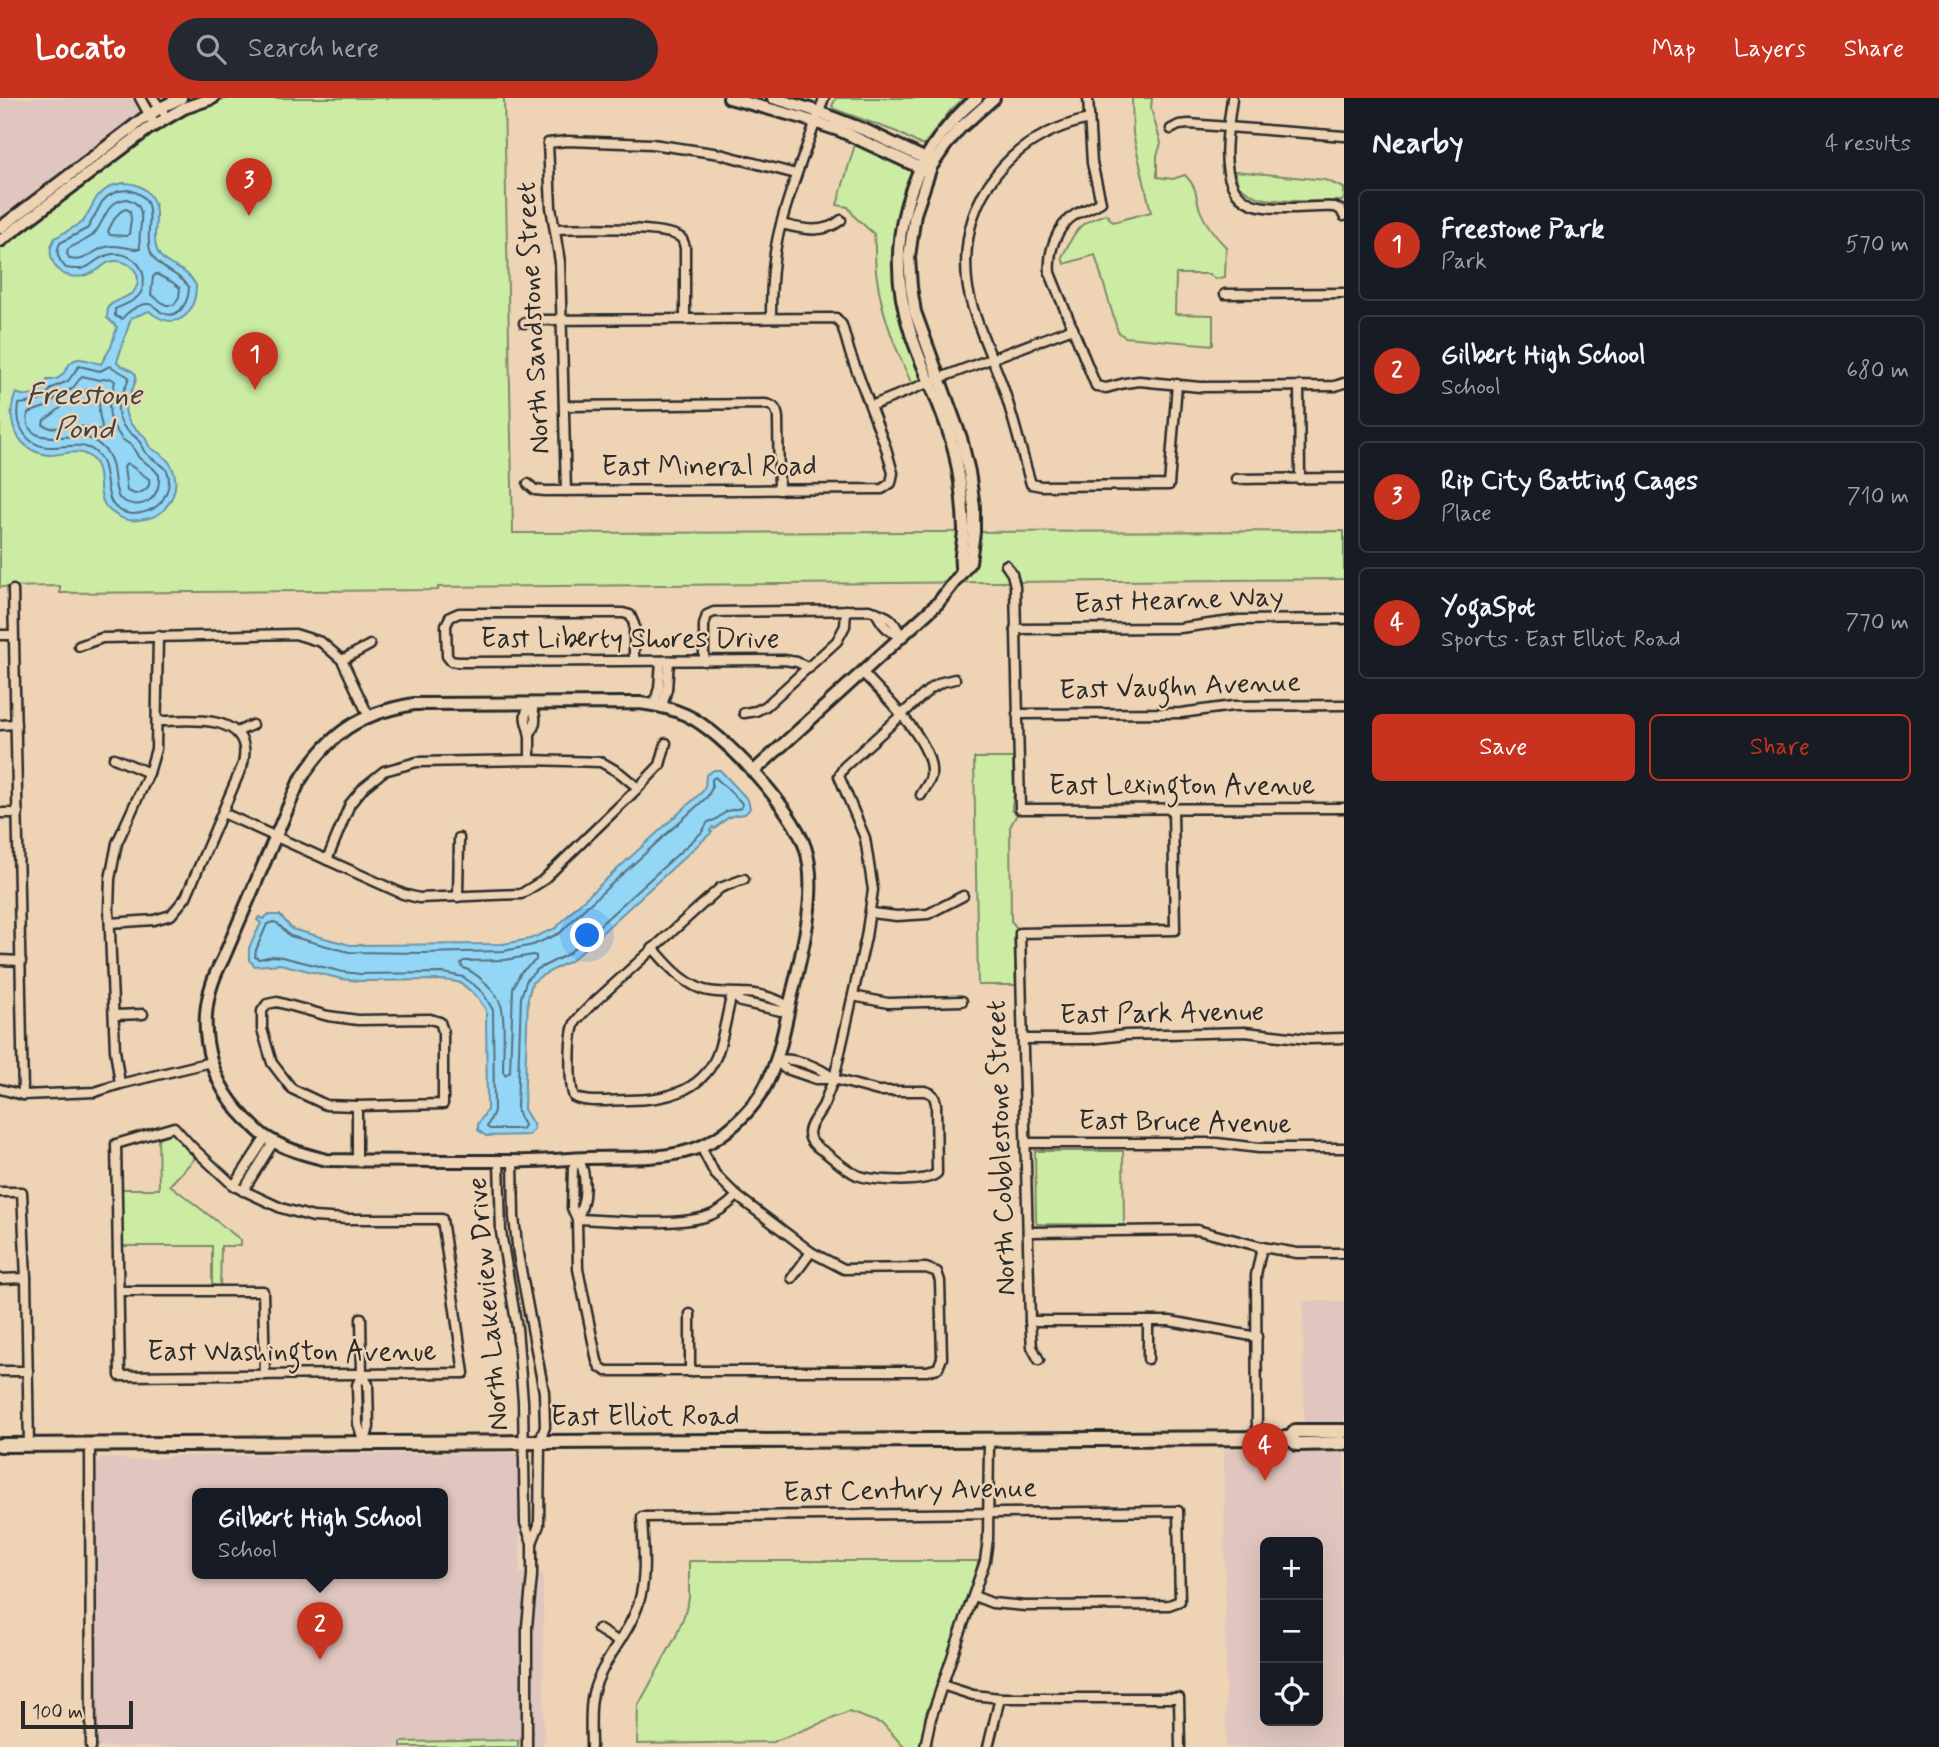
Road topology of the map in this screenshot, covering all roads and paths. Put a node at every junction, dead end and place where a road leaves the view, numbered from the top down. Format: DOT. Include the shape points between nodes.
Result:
graph roads {
  1 [pos="140,98"];
  2 [pos="181,98"];
  3 [pos="213,98"];
  4 [pos="729,98"];
  5 [pos="774,98"];
  6 [pos="824,98"];
  7 [pos="977,98"];
  8 [pos="994,98"];
  9 [pos="1088,98"];
  10 [pos="1231,98"];
  11 [pos="160,108"];
  12 [pos="817,118"];
  13 [pos="152,119"];
  14 [pos="1089,120"];
  15 [pos="1229,127"];
  16 [pos="1171,129"];
  17 [pos="1344,136"];
  18 [pos="927,165"];
  19 [pos="796,174"];
  20 [pos="1342,213"];
  21 [pos="841,220"];
  22 [pos="781,224"];
  23 [pos="0,228"];
  24 [pos="555,229"];
  25 [pos="0,241"];
  26 [pos="1344,293"];
  27 [pos="1225,294"];
  28 [pos="771,318"];
  29 [pos="685,319"];
  30 [pos="562,320"];
  31 [pos="524,323"];
  32 [pos="1073,328"];
  33 [pos="993,359"];
  34 [pos="934,380"];
  35 [pos="1344,383"];
  36 [pos="1177,384"];
  37 [pos="1299,386"];
  38 [pos="564,405"];
  39 [pos="870,406"];
  40 [pos="1300,478"];
  41 [pos="1344,478"];
  42 [pos="1236,479"];
  43 [pos="528,484"];
  44 [pos="779,489"];
  45 [pos="566,491"];
  46 [pos="1006,565"];
  47 [pos="12,590"];
  48 [pos="846,610"];
  49 [pos="1344,619"];
  50 [pos="1016,629"];
  51 [pos="0,635"];
  52 [pos="13,635"];
  53 [pos="158,636"];
  54 [pos="901,637"];
  55 [pos="370,645"];
  56 [pos="79,646"];
  57 [pos="342,660"];
  58 [pos="634,661"];
  59 [pos="665,661"];
  60 [pos="704,661"];
  61 [pos="808,668"];
  62 [pos="862,672"];
  63 [pos="955,679"];
  64 [pos="530,704"];
  65 [pos="1344,705"];
  66 [pos="658,706"];
  67 [pos="744,713"];
  68 [pos="901,715"];
  69 [pos="1017,715"];
  70 [pos="369,717"];
  71 [pos="158,721"];
  72 [pos="0,724"];
  73 [pos="16,724"];
  74 [pos="252,725"];
  75 [pos="237,732"];
  76 [pos="666,743"];
  77 [pos="114,758"];
  78 [pos="530,760"];
  79 [pos="753,772"];
  80 [pos="149,773"];
  81 [pos="638,788"];
  82 [pos="921,795"];
  83 [pos="1344,808"];
  84 [pos="1173,810"];
  85 [pos="0,813"];
  86 [pos="18,813"];
  87 [pos="223,813"];
  88 [pos="276,836"];
  89 [pos="459,838"];
  90 [pos="327,860"];
  91 [pos="744,879"];
  92 [pos="963,896"];
  93 [pos="458,897"];
  94 [pos="870,913"];
  95 [pos="110,923"];
  96 [pos="653,948"];
  97 [pos="0,960"];
  98 [pos="21,961"];
  99 [pos="732,994"];
  100 [pos="853,996"];
  101 [pos="962,1001"];
  102 [pos="789,1007"];
  103 [pos="143,1014"];
  104 [pos="114,1015"];
  105 [pos="1344,1038"];
  106 [pos="1023,1039"];
  107 [pos="776,1060"];
  108 [pos="211,1062"];
  109 [pos="834,1079"];
  110 [pos="120,1084"];
  111 [pos="0,1089"];
  112 [pos="23,1095"];
  113 [pos="357,1106"];
  114 [pos="270,1139"];
  115 [pos="1026,1143"];
  116 [pos="701,1147"];
  117 [pos="1344,1148"];
  118 [pos="578,1158"];
  119 [pos="357,1160"];
  120 [pos="507,1161"];
  121 [pos="234,1186"];
  122 [pos="243,1191"];
  123 [pos="0,1192"];
  124 [pos="737,1196"];
  125 [pos="577,1219"];
  126 [pos="1028,1232"];
  127 [pos="1262,1247"];
  128 [pos="811,1252"];
  129 [pos="1344,1253"];
  130 [pos="26,1278"];
  131 [pos="792,1278"];
  132 [pos="0,1279"];
  133 [pos="119,1291"];
  134 [pos="690,1314"];
  135 [pos="361,1318"];
  136 [pos="1030,1321"];
  137 [pos="1148,1321"];
  138 [pos="1257,1337"];
  139 [pos="1149,1359"];
  140 [pos="1039,1360"];
  141 [pos="0,1371"];
  142 [pos="28,1371"];
  143 [pos="690,1372"];
  144 [pos="362,1374"];
  145 [pos="265,1375"];
  146 [pos="1257,1438"];
  147 [pos="1343,1439"];
  148 [pos="989,1440"];
  149 [pos="540,1441"];
  150 [pos="525,1442"];
  151 [pos="364,1443"];
  152 [pos="0,1445"];
  153 [pos="29,1445"];
  154 [pos="90,1445"];
  155 [pos="988,1513"];
  156 [pos="532,1543"];
  157 [pos="974,1596"];
  158 [pos="598,1629"];
  159 [pos="619,1642"];
  160 [pos="942,1685"];
  161 [pos="1000,1698"];
  162 [pos="91,1747"];
  163 [pos="527,1747"];
  164 [pos="591,1747"];
  165 [pos="925,1747"];
  166 [pos="988,1747"];
  167 [pos="1180,1747"];
  1 -- 13 [label="street"];
  2 -- 11 [label="street"];
  3 -- 11 [label="street"];
  4 -- 12 [label="street"];
  5 -- 12 [label="street"];
  6 -- 12 [label="street"];
  7 -- 18 [label="street" via="952,122"];
  8 -- 18 [label="street"];
  9 -- 14 [label="street"];
  10 -- 15 [label="street"];
  11 -- 13 [label="street"];
  12 -- 18 [label="street"];
  12 -- 19 [label="street"];
  13 -- 23 [label="street"];
  13 -- 25 [label="street"];
  14 -- 32 [label="street" via="1101,202 1067,223 1049,260"];
  14 -- 33 [label="street" via="1065,124 1028,144 1010,158 978,204 970,228 967,283"];
  15 -- 16 [label="street" via="1184,124"];
  15 -- 17 [label="street"];
  15 -- 20 [label="street" via="1226,162 1236,192 1254,205 1332,207"];
  18 -- 34 [label="street" via="912,227 909,272"];
  19 -- 22 [label="street"];
  19 -- 24 [label="street, North Sandstone Street" via="720,154 652,144 548,143"];
  21 -- 22 [label="street" via="815,230"];
  22 -- 28 [label="street"];
  24 -- 29 [label="street" via="625,229 673,234 681,239 685,248"];
  24 -- 30 [label="street, North Sandstone Street"];
  26 -- 27 [label="street"];
  28 -- 29 [label="street"];
  28 -- 39 [label="street" via="838,320"];
  29 -- 30 [label="street"];
  30 -- 31 [label="street"];
  30 -- 38 [label="street, North Sandstone Street"];
  32 -- 33 [label="street"];
  32 -- 36 [label="street" via="1096,386 1139,381"];
  33 -- 34 [label="street"];
  33 -- 36 [label="street" via="1031,484 1169,485"];
  34 -- 39 [label="street"];
  34 -- 54 [label="street" via="953,446 969,532 959,564 962,571 943,597"];
  35 -- 37 [label="street"];
  36 -- 37 [label="street"];
  37 -- 40 [label="street"];
  38 -- 44 [label="street" via="765,404 775,408 778,418"];
  38 -- 45 [label="street, North Sandstone Street"];
  39 -- 44 [label="street, East Mineral Road" via="889,456 891,483 882,488"];
  40 -- 41 [label="street"];
  40 -- 42 [label="street"];
  43 -- 45 [label="street, East Mineral Road" via="540,491"];
  44 -- 45 [label="street, East Mineral Road"];
  46 -- 50 [label="street" via="1014,582"];
  47 -- 52 [label="street"];
  48 -- 54 [label="street" via="869,610 888,617"];
  48 -- 60 [label="street" via="710,613 704,621"];
  48 -- 61 [label="street" via="841,636"];
  49 -- 50 [label="street, East Hearne Way"];
  50 -- 69 [label="street"];
  51 -- 52 [label="street"];
  52 -- 73 [label="street"];
  53 -- 56 [label="street" via="102,638"];
  53 -- 57 [label="street" via="295,634 321,642"];
  53 -- 71 [label="street"];
  54 -- 62 [label="street"];
  55 -- 57 [label="street"];
  57 -- 70 [label="street"];
  58 -- 58 [label="street, East Liberty Shores Drive" via="634,624 630,615 623,613 459,614 450,617 446,625 446,653 457,663"];
  58 -- 59 [label="street, East Liberty Shores Drive"];
  59 -- 60 [label="street, East Liberty Shores Drive"];
  59 -- 66 [label="street" via="667,689"];
  60 -- 61 [label="street, East Liberty Shores Drive" via="784,660"];
  61 -- 67 [label="street" via="766,706"];
  62 -- 68 [label="street"];
  62 -- 79 [label="street"];
  63 -- 68 [label="street" via="936,685"];
  64 -- 66 [label="street"];
  64 -- 70 [label="street" via="414,704"];
  64 -- 78 [label="street" via="536,714"];
  65 -- 69 [label="street, East Vaughn Avenue"];
  66 -- 79 [label="street" via="687,715 712,731"];
  68 -- 82 [label="street" via="916,732 929,761 931,777"];
  68 -- 94 [label="street" via="839,776 865,838 873,890"];
  69 -- 84 [label="street, East Lexington Avenue" via="1020,809"];
  70 -- 88 [label="street" via="334,737 315,757"];
  71 -- 75 [label="street" via="218,722"];
  71 -- 80 [label="street"];
  72 -- 73 [label="street"];
  73 -- 86 [label="street"];
  74 -- 75 [label="street"];
  75 -- 87 [label="street" via="244,746 243,764"];
  76 -- 81 [label="street" via="660,765"];
  77 -- 80 [label="street"];
  78 -- 81 [label="street" via="601,762"];
  78 -- 90 [label="street" via="417,762 384,771 350,804"];
  79 -- 102 [label="street" via="783,805 806,849 809,907"];
  80 -- 95 [label="street" via="117,843 110,879"];
  81 -- 93 [label="street" via="542,881 521,894"];
  83 -- 84 [label="street, East Lexington Avenue"];
  84 -- 106 [label="street, North Cobblestone Street" via="1175,930 1020,933"];
  85 -- 86 [label="street"];
  86 -- 98 [label="street"];
  87 -- 88 [label="street"];
  87 -- 95 [label="street" via="186,897 171,915"];
  88 -- 90 [label="street"];
  88 -- 108 [label="street" via="214,975 205,1018"];
  89 -- 93 [label="street"];
  90 -- 93 [label="street" via="403,894"];
  91 -- 96 [label="street" via="720,888"];
  92 -- 94 [label="street" via="928,914"];
  94 -- 100 [label="street"];
  95 -- 104 [label="street"];
  96 -- 99 [label="street" via="673,971 699,989"];
  96 -- 99 [label="street" via="575,1023 571,1050 574,1097 643,1100 672,1096 690,1087 716,1057"];
  97 -- 98 [label="street"];
  98 -- 112 [label="street"];
  99 -- 102 [label="street" via="781,1001"];
  100 -- 101 [label="street" via="888,1003"];
  100 -- 109 [label="street"];
  102 -- 107 [label="street"];
  103 -- 104 [label="street"];
  104 -- 110 [label="street"];
  105 -- 106 [label="street, East Park Avenue" via="1308,1039 1245,1031"];
  106 -- 115 [label="street, North Cobblestone Street"];
  107 -- 109 [label="street" via="784,1068 816,1079"];
  107 -- 116 [label="street" via="750,1109"];
  108 -- 110 [label="street"];
  108 -- 114 [label="street" via="238,1111"];
  109 -- 109 [label="street" via="878,1091 933,1095 935,1175 885,1180 857,1174 814,1145 810,1128"];
  110 -- 112 [label="street" via="95,1092"];
  111 -- 112 [label="street"];
  113 -- 113 [label="street" via="326,1105 292,1089 272,1063 262,1029 262,1011 267,1004 277,1002 358,1020 440,1022 443,1104"];
  113 -- 119 [label="street"];
  114 -- 119 [label="street" via="318,1158"];
  114 -- 121 [label="street"];
  114 -- 122 [label="street"];
  115 -- 117 [label="street, East Bruce Avenue"];
  115 -- 126 [label="street, North Cobblestone Street"];
  116 -- 118 [label="street" via="666,1156"];
  116 -- 124 [label="street" via="715,1174"];
  118 -- 120 [label="street"];
  118 -- 125 [label="street" via="572,1195"];
  119 -- 120 [label="street"];
  120 -- 149 [label="street, North Lakeview Drive" via="518,1254 543,1382 545,1427"];
  120 -- 150 [label="street, North Lakeview Drive" via="501,1232 518,1336"];
  121 -- 122 [label="street"];
  121 -- 133 [label="street" via="174,1127 116,1144"];
  122 -- 144 [label="street, East Washington Avenue" via="313,1217 442,1219 464,1373"];
  123 -- 130 [label="street" via="22,1192"];
  124 -- 125 [label="street" via="706,1217 670,1222"];
  124 -- 128 [label="street"];
  125 -- 143 [label="street" via="577,1262 602,1370"];
  126 -- 127 [label="street" via="1197,1230"];
  126 -- 136 [label="street, North Cobblestone Street"];
  127 -- 129 [label="street" via="1297,1254"];
  127 -- 138 [label="street" via="1256,1275"];
  128 -- 131 [label="street"];
  128 -- 143 [label="street" via="844,1269 926,1268 937,1272 942,1358 938,1368"];
  130 -- 132 [label="street"];
  130 -- 142 [label="street"];
  133 -- 145 [label="street" via="263,1291"];
  133 -- 145 [label="street, East Washington Avenue" via="120,1376"];
  134 -- 143 [label="street"];
  135 -- 144 [label="street"];
  136 -- 137 [label="street"];
  136 -- 140 [label="street, North Cobblestone Street" via="1032,1347"];
  137 -- 138 [label="street"];
  137 -- 139 [label="street"];
  138 -- 146 [label="street"];
  141 -- 142 [label="street"];
  142 -- 153 [label="street"];
  144 -- 145 [label="street, East Washington Avenue"];
  144 -- 151 [label="street" via="368,1384 369,1427"];
  146 -- 147 [label="main road, East Elliot Road" via="1290,1438 1296,1431"];
  146 -- 148 [label="main road, East Elliot Road"];
  148 -- 149 [label="main road, East Elliot Road"];
  148 -- 155 [label="street"];
  149 -- 150 [label="main road, East Elliot Road"];
  149 -- 156 [label="street, North Lakeview Drive" via="539,1525"];
  150 -- 151 [label="main road, East Elliot Road"];
  150 -- 156 [label="street, North Lakeview Drive" via="525,1522"];
  151 -- 154 [label="main road, East Elliot Road"];
  152 -- 153 [label="main road, East Elliot Road"];
  153 -- 154 [label="main road, East Elliot Road"];
  154 -- 162 [label="street"];
  155 -- 157 [label="street" via="985,1561"];
  155 -- 157 [label="street, East Century Avenue" via="1178,1511 1180,1601 1169,1605 1026,1606"];
  155 -- 159 [label="street, East Century Avenue" via="642,1517 640,1601"];
  156 -- 163 [label="street"];
  157 -- 160 [label="street"];
  158 -- 159 [label="street"];
  159 -- 164 [label="street" via="593,1695"];
  160 -- 161 [label="street"];
  160 -- 165 [label="street"];
  161 -- 166 [label="street"];
  161 -- 167 [label="street" via="1179,1698"];
}
